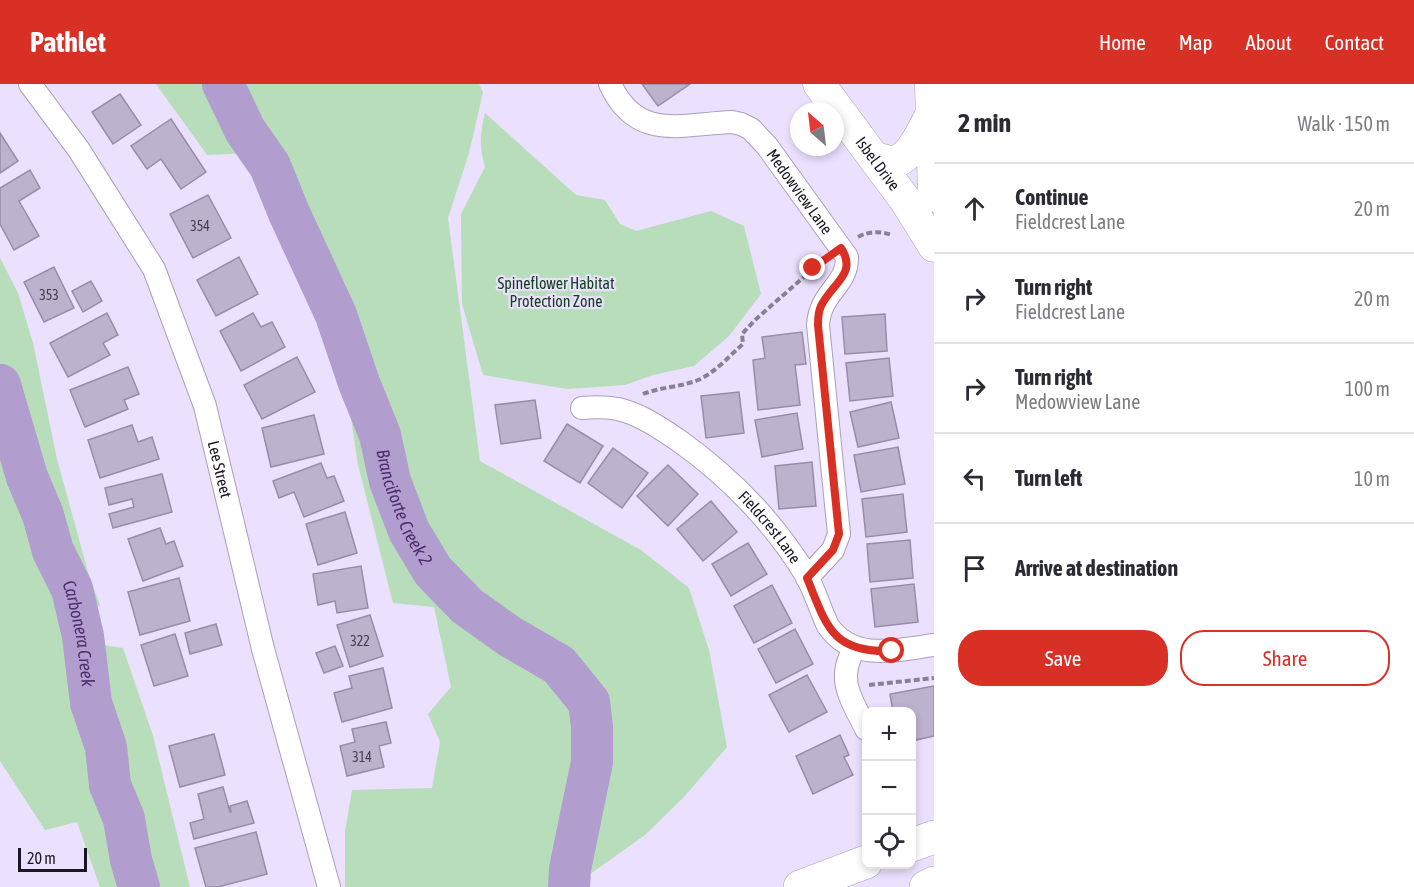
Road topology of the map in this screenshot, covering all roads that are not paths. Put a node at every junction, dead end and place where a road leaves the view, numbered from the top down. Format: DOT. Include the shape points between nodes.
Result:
graph roads {
  1 [pos="30,84"];
  2 [pos="610,84"];
  3 [pos="819,84"];
  4 [pos="931,84"];
  5 [pos="931,115"];
  6 [pos="875,158"];
  7 [pos="934,196"];
  8 [pos="934,246"];
  9 [pos="582,408"];
  10 [pos="807,578"];
  11 [pos="934,645"];
  12 [pos="855,648"];
  13 [pos="862,718"];
  14 [pos="934,837"];
  15 [pos="916,844"];
  16 [pos="862,864"];
  17 [pos="934,883"];
  18 [pos="329,887"];
  19 [pos="800,887"];
  20 [pos="926,887"];
  1 -- 18 [label="street, Lee Street" via="79,150 154,269 201,396 263,649"];
  2 -- 10 [label="street, Medowview Lane" via="625,109 648,124 667,127 732,122 751,129 847,257 844,277 821,306 818,325 839,534 833,550"];
  3 -- 6 [label="street, Isbel Drive"];
  4 -- 5 [label="street"];
  5 -- 6 [label="street" via="916,144 900,159 892,162"];
  5 -- 7 [label="street"];
  6 -- 8 [label="street, Isbel Drive"];
  9 -- 10 [label="street, Fieldcrest Lane" via="628,412 667,432 723,474 753,505"];
  10 -- 12 [label="street, Fieldcrest Lane" via="828,626 840,640"];
  11 -- 12 [label="street" via="877,651"];
  12 -- 13 [label="street" via="847,662 845,679"];
  14 -- 15 [label="highway"];
  16 -- 19 [label="highway"];
  17 -- 20 [label="highway"];
}
